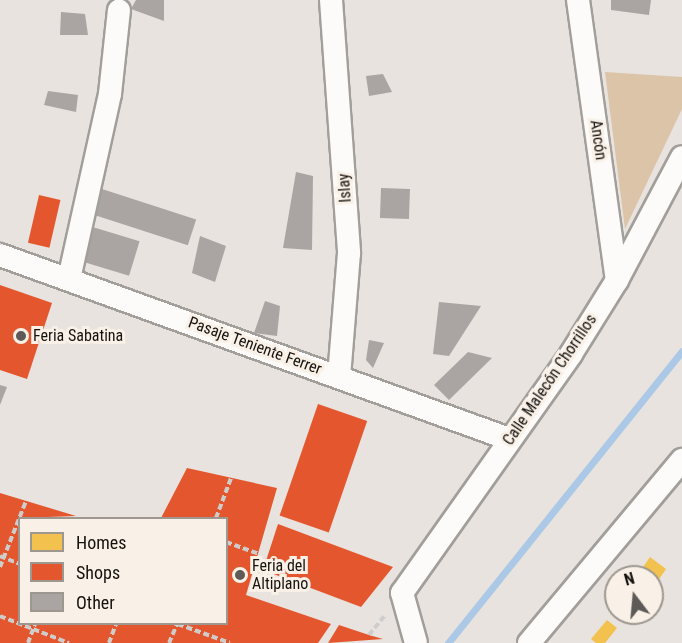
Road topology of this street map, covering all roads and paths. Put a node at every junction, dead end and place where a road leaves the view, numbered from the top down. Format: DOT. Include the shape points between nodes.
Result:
graph roads {
  1 [pos="331,0"];
  2 [pos="578,0"];
  3 [pos="119,10"];
  4 [pos="682,156"];
  5 [pos="0,255"];
  6 [pos="69,279"];
  7 [pos="617,280"];
  8 [pos="339,376"];
  9 [pos="509,439"];
  10 [pos="679,469"];
  11 [pos="231,478"];
  12 [pos="26,501"];
  13 [pos="19,517"];
  14 [pos="217,517"];
  15 [pos="18,520"];
  16 [pos="228,543"];
  17 [pos="259,554"];
  18 [pos="2,557"];
  19 [pos="18,563"];
  20 [pos="0,567"];
  21 [pos="0,616"];
  22 [pos="18,623"];
  23 [pos="23,625"];
  24 [pos="35,625"];
  25 [pos="116,625"];
  26 [pos="177,625"];
  27 [pos="180,625"];
  28 [pos="33,629"];
  29 [pos="28,643"];
  30 [pos="69,643"];
  31 [pos="109,643"];
  32 [pos="169,643"];
  33 [pos="230,643"];
  34 [pos="416,643"];
  35 [pos="529,643"];
  1 -- 8 [label="street, Islay" via="350,253"];
  2 -- 7 [label="street, Ancón"];
  3 -- 6 [label="street" via="110,94"];
  4 -- 7 [label="street, Calle Malecón Chorrillos"];
  5 -- 6 [label="street, Pasaje Teniente Ferrer"];
  6 -- 8 [label="street, Pasaje Teniente Ferrer"];
  7 -- 9 [label="street, Calle Malecón Chorrillos"];
  8 -- 9 [label="street, Pasaje Teniente Ferrer"];
  9 -- 34 [label="street, Calle Malecón Chorrillos" via="402,593"];
  10 -- 35 [label="street"];
  11 -- 14 [label="path"];
  12 -- 13 [label="path"];
  15 -- 18 [label="path"];
  16 -- 17 [label="path"];
  18 -- 19 [label="path"];
  18 -- 20 [label="path"];
  21 -- 22 [label="path"];
  23 -- 28 [label="path"];
  24 -- 28 [label="path"];
  25 -- 31 [label="path"];
  26 -- 32 [label="path"];
  27 -- 33 [label="path"];
  28 -- 29 [label="path"];
  28 -- 30 [label="path"];
}
